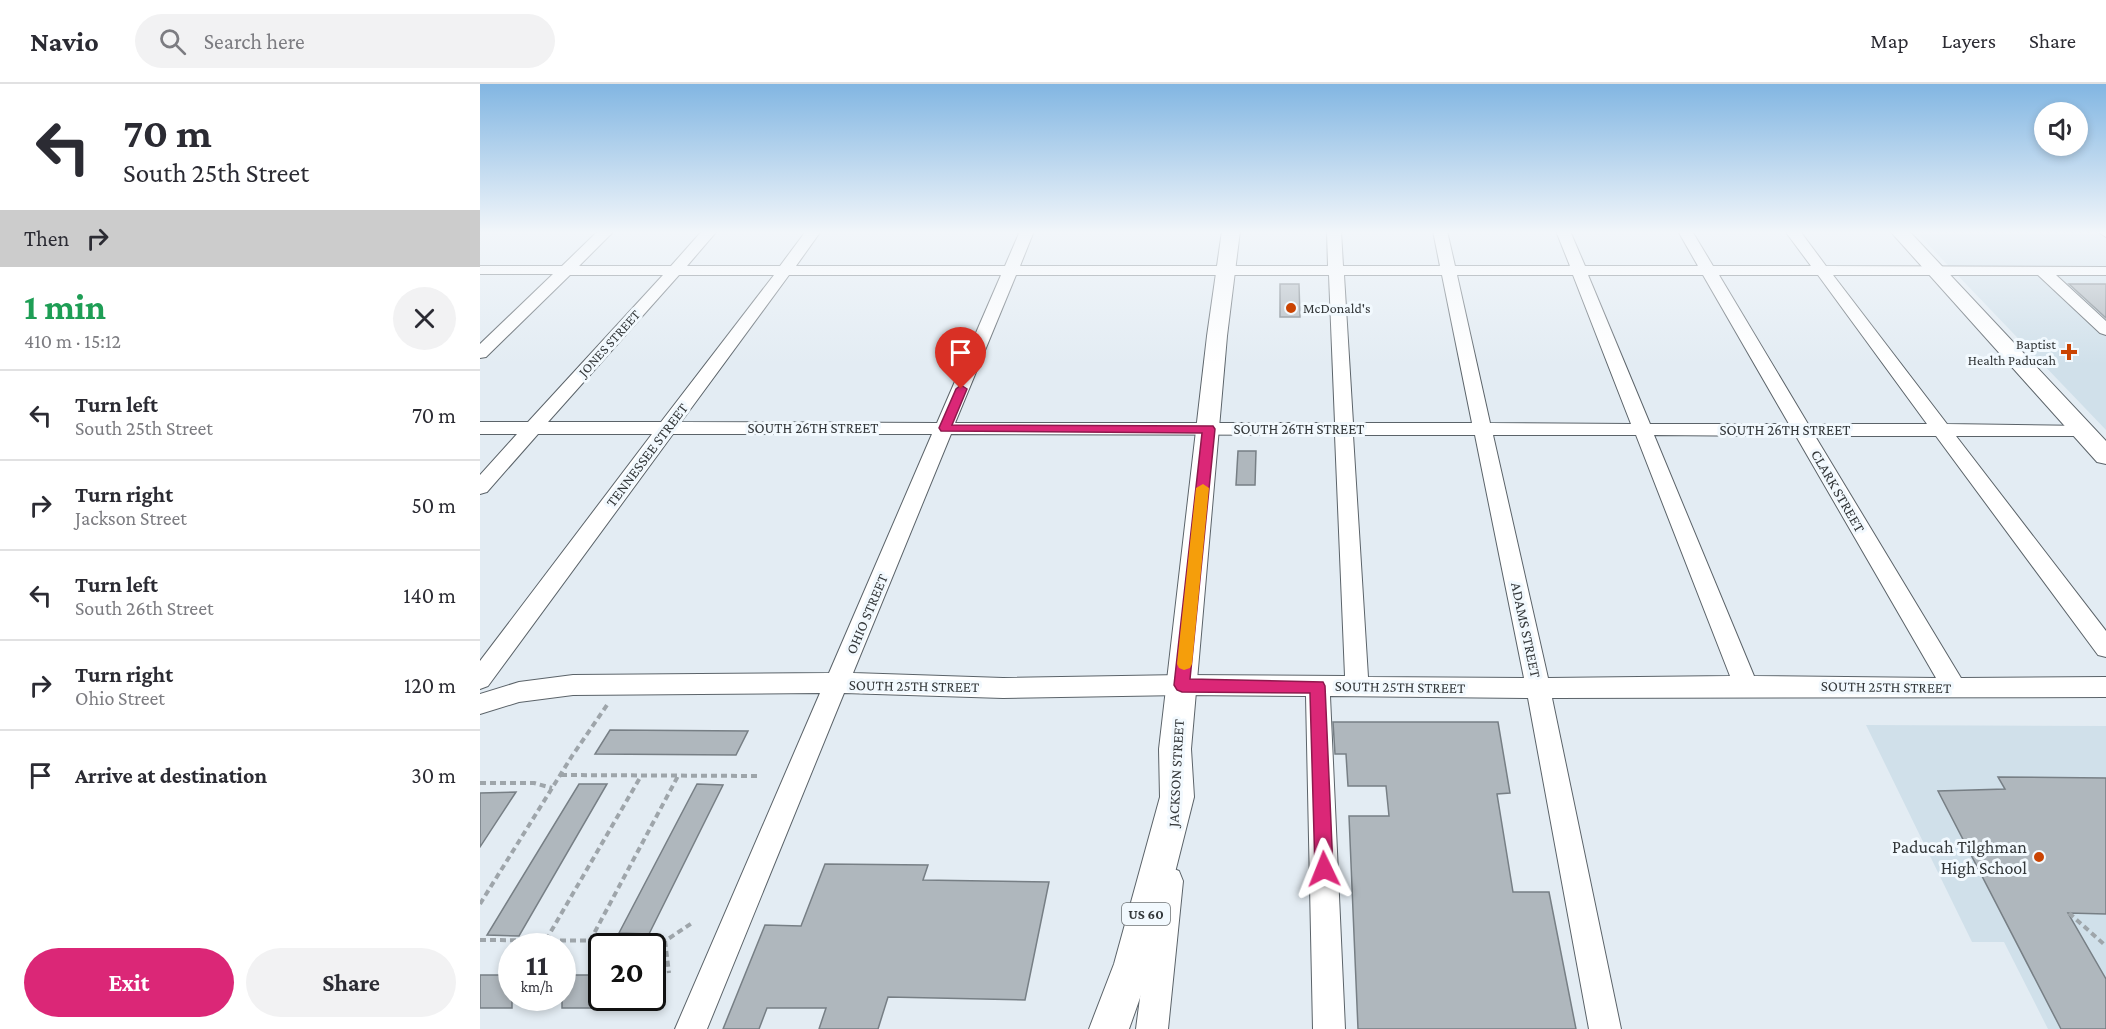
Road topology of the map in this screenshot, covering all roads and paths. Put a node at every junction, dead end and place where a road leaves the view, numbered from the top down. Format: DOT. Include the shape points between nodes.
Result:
graph roads {
  1 [pos="562,275"];
  2 [pos="671,275"];
  3 [pos="781,275"];
  4 [pos="1009,275"];
  5 [pos="1224,275"];
  6 [pos="1336,275"];
  7 [pos="1450,275"];
  8 [pos="1581,275"];
  9 [pos="1710,275"];
  10 [pos="1825,275"];
  11 [pos="1940,275"];
  12 [pos="2046,275"];
  13 [pos="2106,330"];
  14 [pos="480,353"];
  15 [pos="480,428"];
  16 [pos="533,428"];
  17 [pos="667,428"];
  18 [pos="945,428"];
  19 [pos="1209,429"];
  20 [pos="1344,429"];
  21 [pos="1483,429"];
  22 [pos="1643,429"];
  23 [pos="1802,430"];
  24 [pos="1942,430"];
  25 [pos="2081,430"];
  26 [pos="2106,456"];
  27 [pos="480,487"];
  28 [pos="2106,648"];
  29 [pos="480,679"];
  30 [pos="838,684"];
  31 [pos="1182,685"];
  32 [pos="1318,686"];
  33 [pos="1746,686"];
  34 [pos="1357,687"];
  35 [pos="2106,687"];
  36 [pos="1538,688"];
  37 [pos="1954,688"];
  38 [pos="480,704"];
  39 [pos="607,705"];
  40 [pos="561,775"];
  41 [pos="640,776"];
  42 [pos="678,776"];
  43 [pos="761,776"];
  44 [pos="480,783"];
  45 [pos="552,788"];
  46 [pos="1177,797"];
  47 [pos="480,904"];
  48 [pos="2068,913"];
  49 [pos="692,922"];
  50 [pos="550,933"];
  51 [pos="594,933"];
  52 [pos="480,940"];
  53 [pos="498,940"];
  54 [pos="666,940"];
  55 [pos="2106,946"];
  56 [pos="666,949"];
  57 [pos="669,973"];
  58 [pos="691,1029"];
  59 [pos="1109,1029"];
  60 [pos="1152,1029"];
  61 [pos="1329,1029"];
  62 [pos="1605,1029"];
  1 -- 14 [label="street"];
  2 -- 16 [label="street, JONES STREET"];
  3 -- 17 [label="street, TENNESSEE STREET"];
  4 -- 18 [label="street, OHIO STREET"];
  5 -- 19 [label="main road, JACKSON STREET / US 60"];
  6 -- 20 [label="street"];
  7 -- 21 [label="street, ADAMS STREET"];
  8 -- 22 [label="street"];
  9 -- 23 [label="street, CLARK STREET"];
  10 -- 24 [label="street"];
  11 -- 25 [label="main road"];
  12 -- 13 [label="street"];
  15 -- 16 [label="street, SOUTH 26TH STREET"];
  16 -- 17 [label="street, SOUTH 26TH STREET"];
  16 -- 27 [label="street, JONES STREET"];
  17 -- 18 [label="street, SOUTH 26TH STREET"];
  17 -- 29 [label="street, TENNESSEE STREET"];
  18 -- 19 [label="street, SOUTH 26TH STREET"];
  18 -- 30 [label="street, OHIO STREET"];
  19 -- 20 [label="street, SOUTH 26TH STREET"];
  19 -- 31 [label="main road, JACKSON STREET / US 60"];
  20 -- 21 [label="street, SOUTH 26TH STREET"];
  20 -- 34 [label="street"];
  21 -- 22 [label="street, SOUTH 26TH STREET"];
  21 -- 36 [label="street, ADAMS STREET"];
  22 -- 23 [label="street, SOUTH 26TH STREET"];
  22 -- 33 [label="street"];
  23 -- 24 [label="street, SOUTH 26TH STREET"];
  23 -- 37 [label="street, CLARK STREET"];
  24 -- 25 [label="street, SOUTH 26TH STREET"];
  24 -- 28 [label="street"];
  25 -- 26 [label="main road"];
  30 -- 31 [label="street, SOUTH 25TH STREET"];
  30 -- 38 [label="street, SOUTH 25TH STREET" via="558,685 527,689"];
  30 -- 58 [label="street, OHIO STREET"];
  31 -- 32 [label="street, SOUTH 25TH STREET"];
  31 -- 46 [label="main road, JACKSON STREET / US 60" via="1175,749"];
  32 -- 34 [label="street, SOUTH 25TH STREET"];
  32 -- 61 [label="street"];
  33 -- 36 [label="street, SOUTH 25TH STREET"];
  33 -- 37 [label="street, SOUTH 25TH STREET"];
  34 -- 36 [label="street, SOUTH 25TH STREET"];
  35 -- 37 [label="street, SOUTH 25TH STREET"];
  36 -- 62 [label="street, ADAMS STREET"];
  39 -- 40 [label="path"];
  40 -- 41 [label="path"];
  40 -- 45 [label="path"];
  41 -- 42 [label="path"];
  41 -- 50 [label="path"];
  42 -- 43 [label="path"];
  42 -- 51 [label="path"];
  44 -- 45 [label="path" via="534,783"];
  45 -- 47 [label="path"];
  46 -- 59 [label="main road, US 60" via="1133,964"];
  46 -- 60 [label="street, JACKSON STREET"];
  48 -- 55 [label="path"];
  49 -- 54 [label="path"];
  52 -- 53 [label="path"];
  56 -- 57 [label="path"];
}
